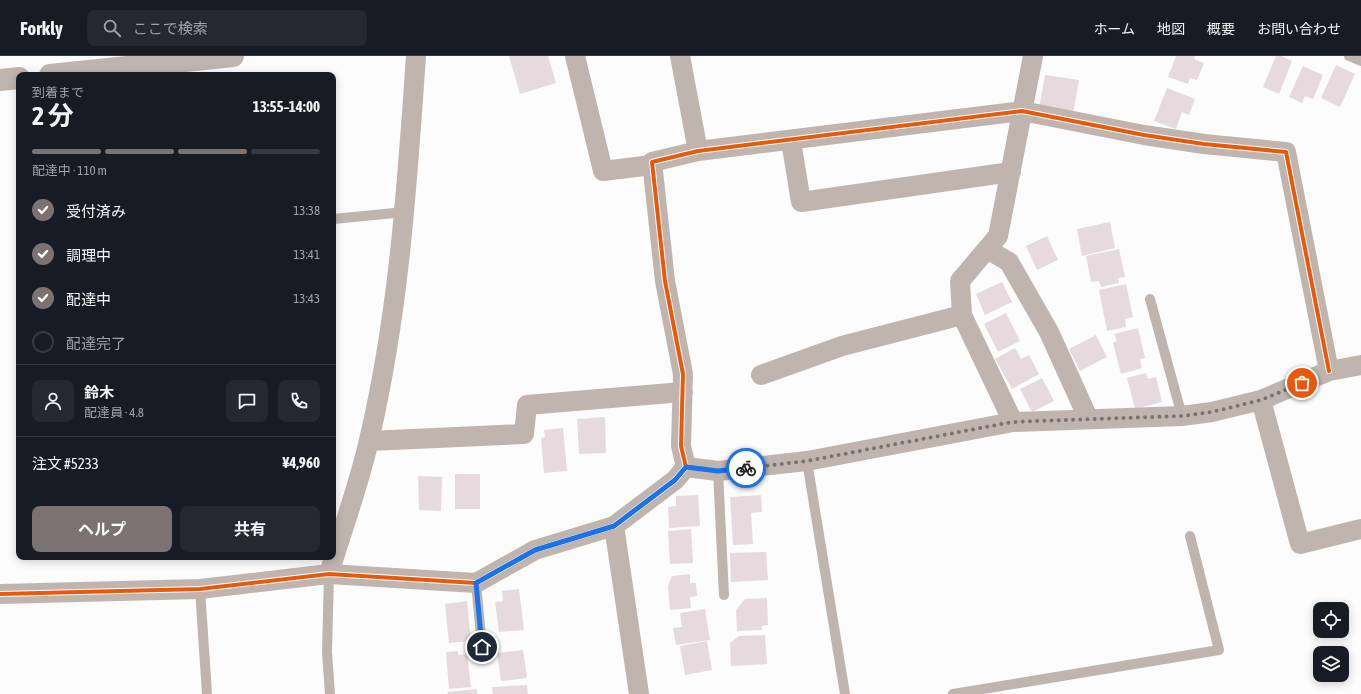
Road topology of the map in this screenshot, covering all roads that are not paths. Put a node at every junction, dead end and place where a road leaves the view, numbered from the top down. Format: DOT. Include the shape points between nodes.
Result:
graph roads {
  1 [pos="233,56"];
  2 [pos="416,56"];
  3 [pos="575,56"];
  4 [pos="680,56"];
  5 [pos="1033,56"];
  6 [pos="1349,56"];
  7 [pos="148,61"];
  8 [pos="1361,61"];
  9 [pos="71,72"];
  10 [pos="16,78"];
  11 [pos="0,80"];
  12 [pos="1022,111"];
  13 [pos="791,140"];
  14 [pos="698,151"];
  15 [pos="652,165"];
  16 [pos="1010,172"];
  17 [pos="405,212"];
  18 [pos="336,219"];
  19 [pos="987,249"];
  20 [pos="1150,299"];
  21 [pos="962,315"];
  22 [pos="1361,365"];
  23 [pos="1329,371"];
  24 [pos="761,375"];
  25 [pos="683,392"];
  26 [pos="1261,400"];
  27 [pos="1182,416"];
  28 [pos="1088,418"];
  29 [pos="1012,422"];
  30 [pos="369,441"];
  31 [pos="807,461"];
  32 [pos="686,467"];
  33 [pos="718,471"];
  34 [pos="614,526"];
  35 [pos="1361,528"];
  36 [pos="1190,536"];
  37 [pos="336,551"];
  38 [pos="333,560"];
  39 [pos="329,574"];
  40 [pos="476,583"];
  41 [pos="200,589"];
  42 [pos="0,594"];
  43 [pos="724,595"];
  44 [pos="482,647"];
  45 [pos="1000,690"];
  46 [pos="207,694"];
  47 [pos="330,694"];
  48 [pos="639,694"];
  49 [pos="845,694"];
  50 [pos="953,694"];
  1 -- 7 [label="street"];
  2 -- 17 [label="street"];
  3 -- 15 [label="street" via="602,171"];
  4 -- 14 [label="street"];
  5 -- 12 [label="street"];
  6 -- 8 [label="lane"];
  7 -- 9 [label="street"];
  10 -- 11 [label="street"];
  12 -- 13 [label="street"];
  12 -- 16 [label="street"];
  12 -- 23 [label="street" via="1144,135 1286,152"];
  13 -- 14 [label="street"];
  13 -- 16 [label="street" via="801,202"];
  14 -- 15 [label="street" via="652,162"];
  15 -- 25 [label="street" via="665,281 683,374"];
  16 -- 19 [label="street" via="998,236"];
  17 -- 18 [label="lane"];
  17 -- 30 [label="street" via="395,306"];
  19 -- 21 [label="street" via="960,281"];
  19 -- 28 [label="street" via="1009,262 1048,332"];
  20 -- 27 [label="lane"];
  21 -- 24 [label="street" via="842,346"];
  21 -- 29 [label="street"];
  22 -- 23 [label="street"];
  23 -- 26 [label="street"];
  25 -- 30 [label="street" via="527,405 524,434"];
  25 -- 32 [label="street" via="681,446"];
  26 -- 27 [label="street" via="1212,412"];
  26 -- 35 [label="street" via="1300,544"];
  27 -- 28 [label="street"];
  28 -- 29 [label="street"];
  29 -- 31 [label="street"];
  30 -- 37 [label="street"];
  31 -- 33 [label="street"];
  31 -- 49 [label="lane"];
  32 -- 33 [label="street"];
  32 -- 34 [label="street" via="675,480"];
  33 -- 43 [label="lane"];
  34 -- 40 [label="street" via="535,550"];
  34 -- 48 [label="street"];
  36 -- 45 [label="lane" via="1219,650"];
  38 -- 39 [label="street"];
  39 -- 40 [label="street"];
  39 -- 41 [label="street"];
  39 -- 47 [label="lane" via="327,652"];
  40 -- 44 [label="lane"];
  41 -- 42 [label="street"];
  41 -- 46 [label="lane"];
  45 -- 50 [label="lane"];
}
